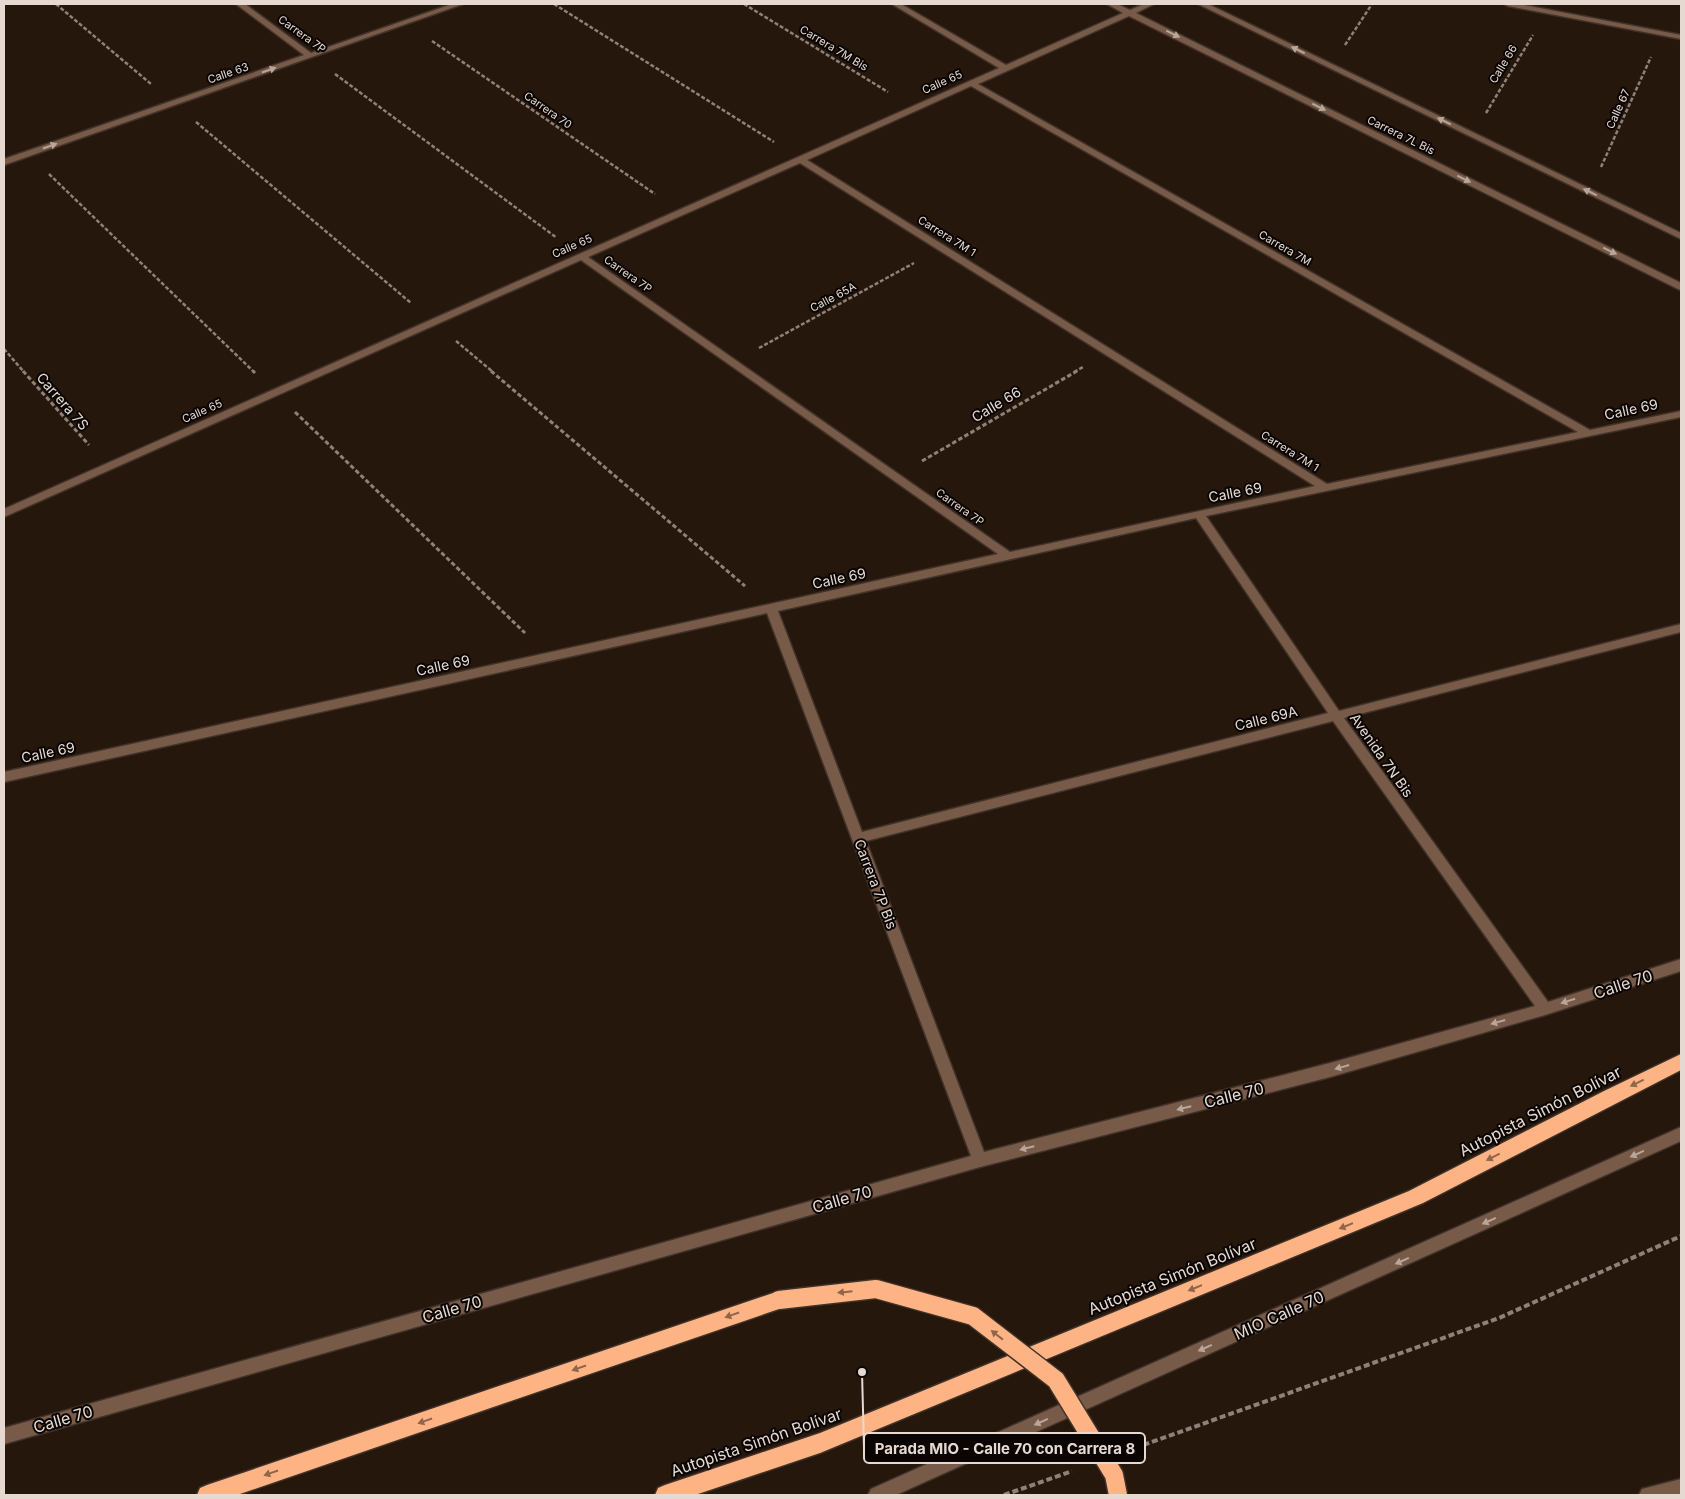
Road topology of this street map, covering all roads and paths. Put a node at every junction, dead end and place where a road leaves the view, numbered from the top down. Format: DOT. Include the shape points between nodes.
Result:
graph roads {
  1 [pos="240,4"];
  2 [pos="459,4"];
  3 [pos="554,4"];
  4 [pos="744,4"];
  5 [pos="896,4"];
  6 [pos="1111,4"];
  7 [pos="1150,4"];
  8 [pos="1202,4"];
  9 [pos="1372,4"];
  10 [pos="1508,4"];
  11 [pos="1549,8"];
  12 [pos="1130,13"];
  13 [pos="406,22"];
  14 [pos="1662,34"];
  15 [pos="1681,38"];
  16 [pos="310,56"];
  17 [pos="1332,67"];
  18 [pos="1005,68"];
  19 [pos="971,83"];
  20 [pos="914,108"];
  21 [pos="1473,135"];
  22 [pos="800,158"];
  23 [pos="4,162"];
  24 [pos="1590,192"];
  25 [pos="681,212"];
  26 [pos="1681,236"];
  27 [pos="943,248"];
  28 [pos="581,256"];
  29 [pos="1681,287"];
  30 [pos="4,349"];
  31 [pos="1108,352"];
  32 [pos="732,362"];
  33 [pos="1681,414"];
  34 [pos="1588,433"];
  35 [pos="107,466"];
  36 [pos="896,477"];
  37 [pos="1326,488"];
  38 [pos="4,513"];
  39 [pos="1199,514"];
  40 [pos="1008,556"];
  41 [pos="771,608"];
  42 [pos="1681,628"];
  43 [pos="1336,716"];
  44 [pos="4,777"];
  45 [pos="858,838"];
  46 [pos="1681,965"];
  47 [pos="1545,1009"];
  48 [pos="1681,1062"];
  49 [pos="1681,1134"];
  50 [pos="980,1160"];
  51 [pos="1681,1236"];
  52 [pos="4,1436"];
  53 [pos="1125,1452"];
  54 [pos="1078,1468"];
  55 [pos="1681,1488"];
  56 [pos="206,1495"];
  57 [pos="665,1495"];
  58 [pos="877,1495"];
  59 [pos="1004,1495"];
  60 [pos="1118,1495"];
  61 [pos="1648,1495"];
  1 -- 16 [label="street, Carrera 7P"];
  2 -- 13 [label="street, Calle 63"];
  3 -- 22 [label="path"];
  4 -- 20 [label="path, Carrera 7M Bis"];
  5 -- 18 [label="street"];
  6 -- 12 [label="street, Carrera 7L Bis"];
  7 -- 12 [label="street, Calle 65"];
  17 -- 8 [label="street, one-way"];
  9 -- 17 [label="path"];
  10 -- 11 [label="street"];
  11 -- 14 [label="street"];
  11 -- 21 [label="path, Calle 66"];
  12 -- 18 [label="street, Calle 65"];
  12 -- 29 [label="street, Carrera 7L Bis, one-way"];
  13 -- 16 [label="street, Calle 63"];
  13 -- 25 [label="path, Carrera 70"];
  14 -- 15 [label="street"];
  14 -- 24 [label="path, Calle 67"];
  23 -- 16 [label="street, Calle 63, one-way"];
  16 -- 28 [label="path, Carrera 7P"];
  21 -- 17 [label="street, one-way"];
  18 -- 19 [label="street, Calle 65"];
  19 -- 20 [label="street, Calle 65"];
  19 -- 34 [label="street, Carrera 7M"];
  20 -- 22 [label="street, Calle 65"];
  21 -- 24 [label="street"];
  22 -- 25 [label="street, Calle 65"];
  22 -- 27 [label="street, Carrera 7M 1"];
  26 -- 24 [label="street, one-way"];
  25 -- 28 [label="street, Calle 65"];
  27 -- 31 [label="street, Carrera 7M 1"];
  27 -- 32 [label="path, Calle 65A"];
  28 -- 32 [label="street, Carrera 7P"];
  28 -- 35 [label="street, Calle 65"];
  30 -- 35 [label="path, Carrera 7S"];
  31 -- 36 [label="path, Calle 66"];
  31 -- 37 [label="street, Carrera 7M 1"];
  32 -- 36 [label="street, Carrera 7P"];
  33 -- 34 [label="street, Calle 69"];
  34 -- 37 [label="street, Calle 69"];
  35 -- 38 [label="street, Calle 65"];
  36 -- 40 [label="street, Carrera 7P"];
  37 -- 39 [label="street, Calle 69"];
  39 -- 40 [label="street, Calle 69"];
  39 -- 43 [label="street, Avenida 7N Bis"];
  40 -- 41 [label="street, Calle 69"];
  41 -- 44 [label="street, Calle 69"];
  41 -- 45 [label="street, Carrera 7P Bis"];
  42 -- 43 [label="street, Calle 69A"];
  43 -- 45 [label="street, Calle 69A"];
  43 -- 47 [label="street, Avenida 7N Bis"];
  45 -- 50 [label="street, Carrera 7P Bis"];
  46 -- 47 [label="street, Calle 70, one-way"];
  47 -- 50 [label="street, Calle 70, one-way" via="1330,1070"];
  48 -- 57 [label="highway, Autopista Simón Bolívar, one-way" via="1416,1197 820,1443"];
  49 -- 58 [label="street, MIO Calle 70, one-way"];
  50 -- 52 [label="street, Calle 70"];
  51 -- 53 [label="path" via="1499,1318"];
  54 -- 59 [label="path"];
  55 -- 61 [label="street"];
  60 -- 56 [label="highway, one-way, bridge" via="1114,1475 1056,1380 973,1316 876,1289 778,1300"];
}
